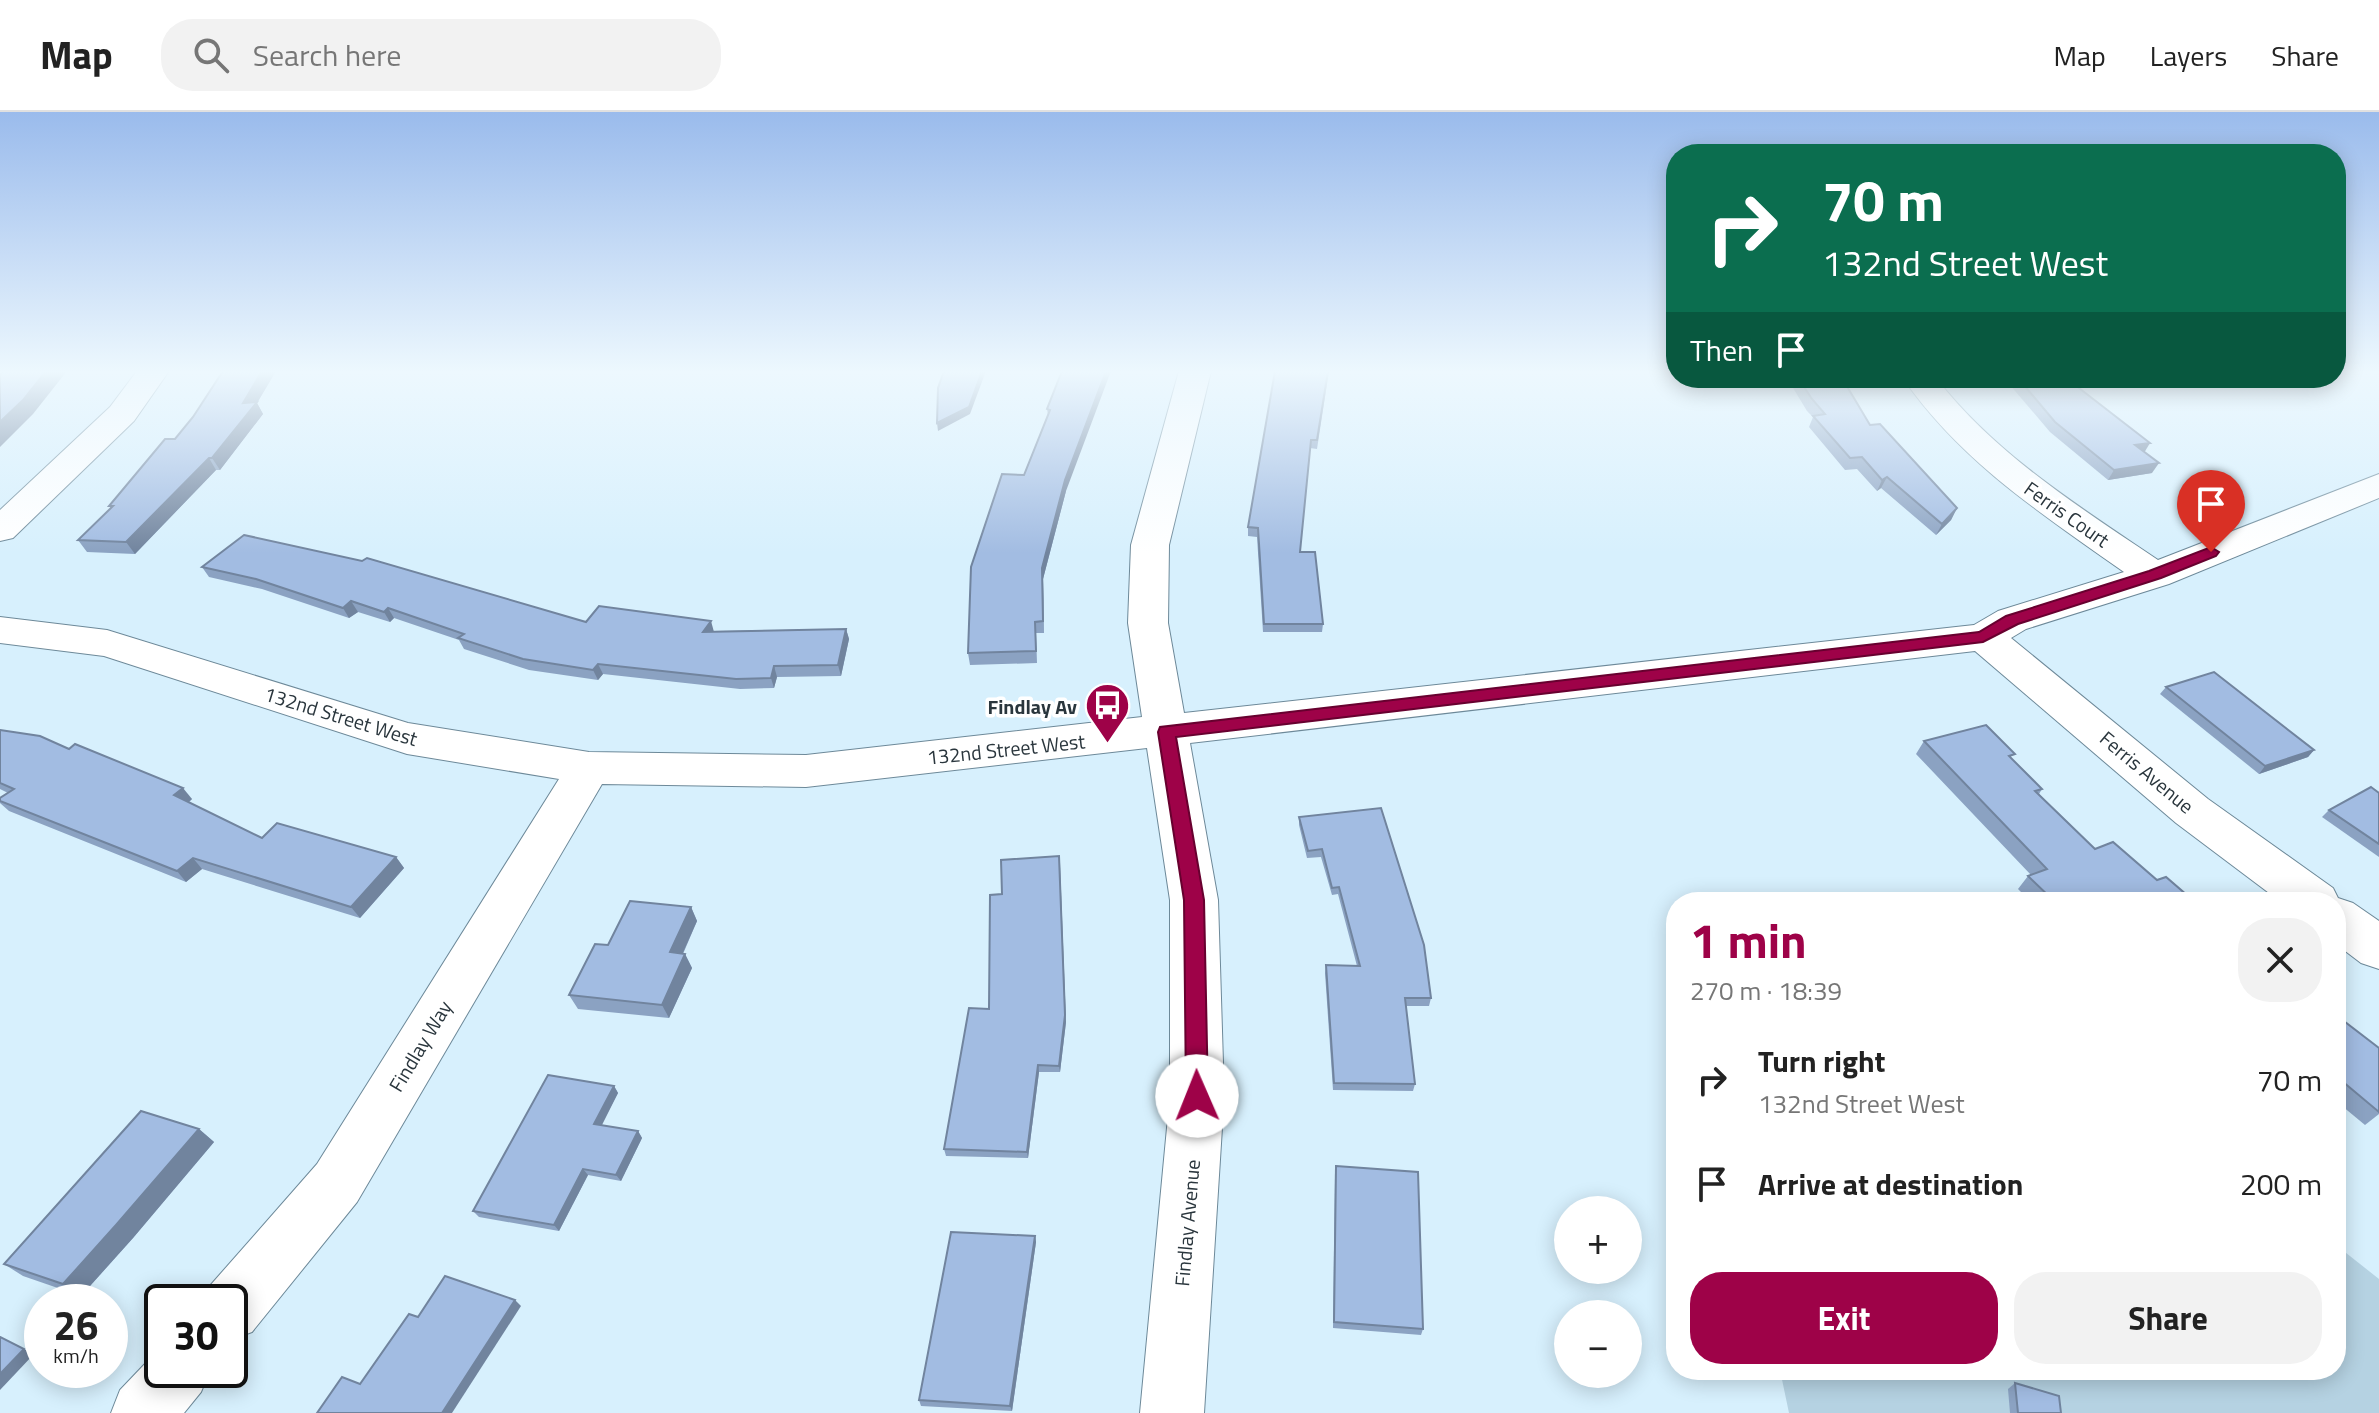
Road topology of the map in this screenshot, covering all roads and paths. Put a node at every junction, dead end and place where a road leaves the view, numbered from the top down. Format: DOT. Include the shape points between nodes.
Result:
graph roads {
  1 [pos="103,432"];
  2 [pos="1179,432"];
  3 [pos="1966,432"];
  4 [pos="2379,485"];
  5 [pos="0,530"];
  6 [pos="2155,575"];
  7 [pos="0,630"];
  8 [pos="1983,637"];
  9 [pos="1167,732"];
  10 [pos="589,768"];
  11 [pos="2302,892"];
  12 [pos="2346,924"];
  13 [pos="2379,948"];
  14 [pos="248,1289"];
  15 [pos="164,1388"];
  16 [pos="143,1413"];
  17 [pos="1172,1413"];
  1 -- 5 [label="street"];
  2 -- 9 [label="street, Findlay Avenue" via="1150,545 1148,623"];
  3 -- 6 [label="street, Ferris Court" via="2023,485"];
  4 -- 6 [label="street, 132nd Street West"];
  6 -- 8 [label="street, 132nd Street West" via="2012,620"];
  7 -- 10 [label="street, 132nd Street West" via="107,643 407,738"];
  8 -- 9 [label="street, 132nd Street West"];
  8 -- 11 [label="street, Ferris Avenue" via="2192,811"];
  9 -- 10 [label="street, 132nd Street West" via="806,771"];
  9 -- 17 [label="street, Findlay Avenue" via="1194,900 1197,1096"];
  10 -- 14 [label="street, Findlay Way" via="337,1183"];
  12 -- 13 [label="street"];
  15 -- 16 [label="street"];
}
